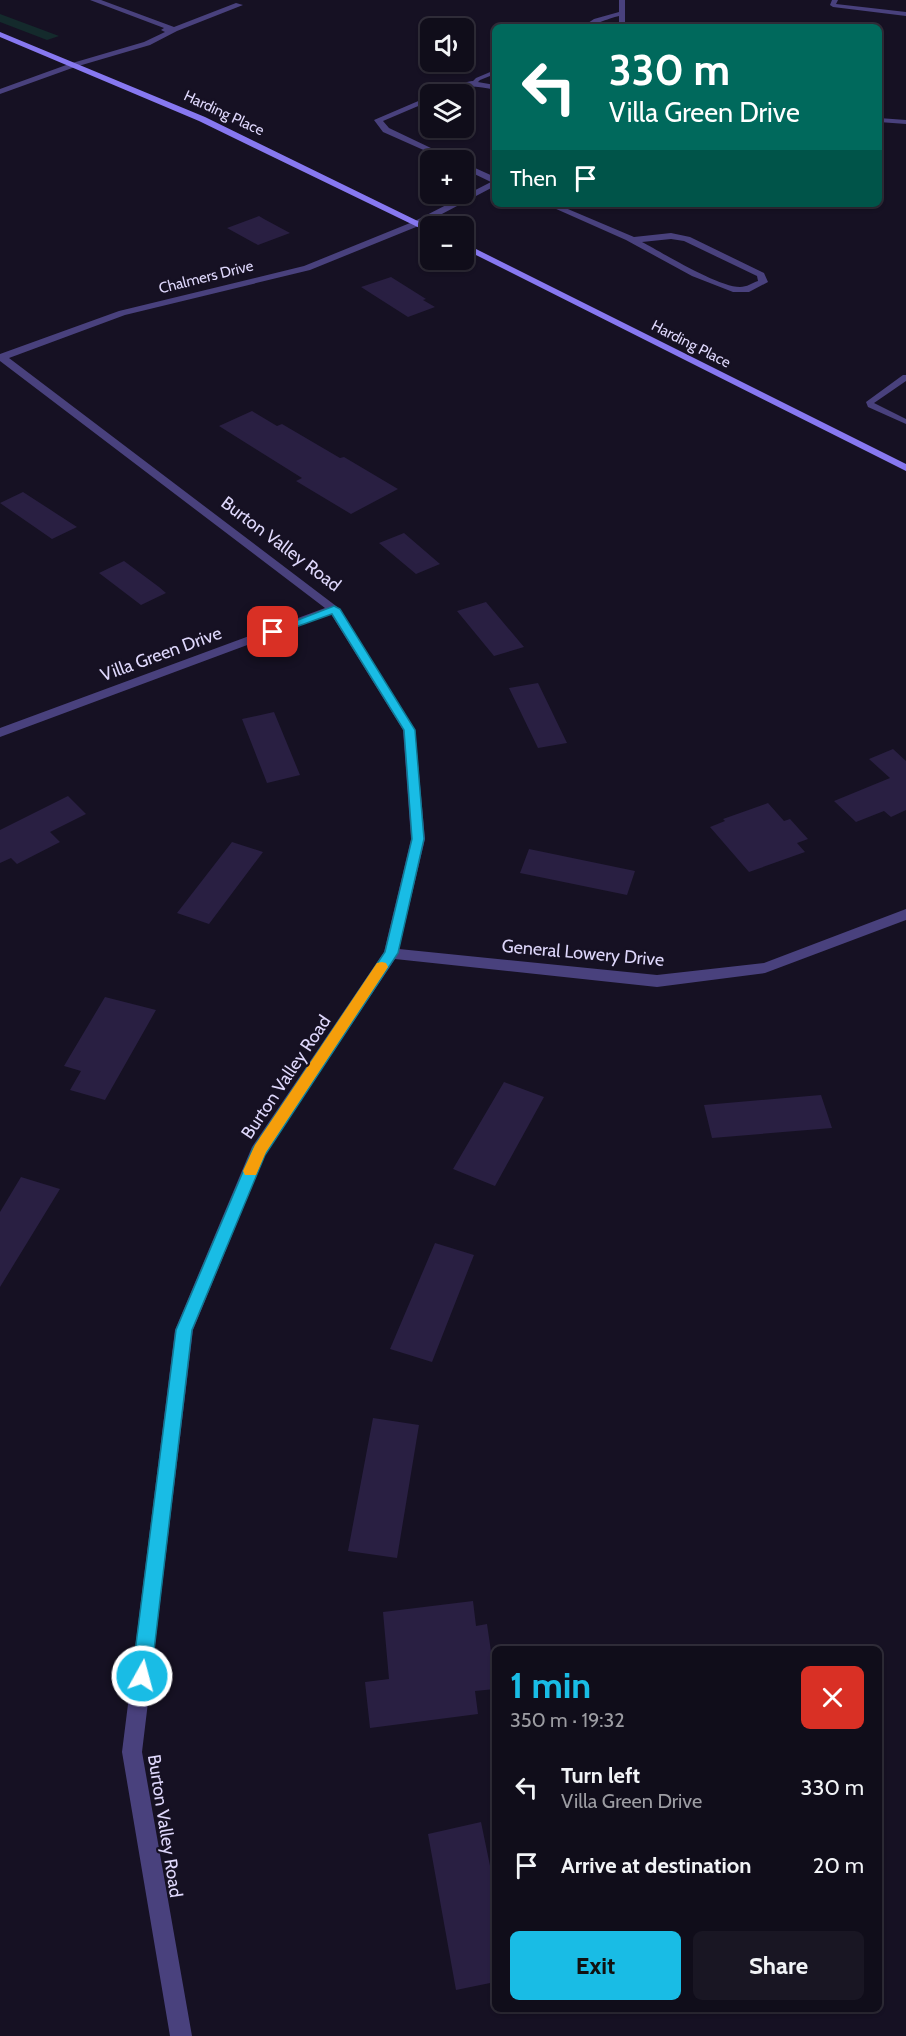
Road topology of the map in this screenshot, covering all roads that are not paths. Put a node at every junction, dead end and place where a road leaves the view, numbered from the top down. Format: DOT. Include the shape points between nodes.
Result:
graph roads {
  1 [pos="94,0"];
  2 [pos="622,0"];
  3 [pos="835,0"];
  4 [pos="238,5"];
  5 [pos="623,13"];
  6 [pos="906,14"];
  7 [pos="590,24"];
  8 [pos="622,24"];
  9 [pos="174,29"];
  10 [pos="0,34"];
  11 [pos="76,65"];
  12 [pos="492,73"];
  13 [pos="474,83"];
  14 [pos="467,84"];
  15 [pos="492,87"];
  16 [pos="0,92"];
  17 [pos="420,102"];
  18 [pos="882,120"];
  19 [pos="906,122"];
  20 [pos="430,150"];
  21 [pos="474,171"];
  22 [pos="492,180"];
  23 [pos="492,184"];
  24 [pos="556,207"];
  25 [pos="418,223"];
  26 [pos="632,240"];
  27 [pos="474,251"];
  28 [pos="1,357"];
  29 [pos="906,378"];
  30 [pos="906,422"];
  31 [pos="906,468"];
  32 [pos="334,609"];
  33 [pos="0,733"];
  34 [pos="906,914"];
  35 [pos="391,953"];
  36 [pos="181,2036"];
  1 -- 9 [label="street"];
  2 -- 5 [label="lane"];
  3 -- 6 [label="lane" via="833,5"];
  4 -- 9 [label="street"];
  5 -- 7 [label="lane"];
  5 -- 8 [label="lane"];
  9 -- 11 [label="street" via="120,53"];
  10 -- 11 [label="main road, Harding Place"];
  11 -- 16 [label="street"];
  11 -- 25 [label="main road, Harding Place" via="202,119"];
  12 -- 13 [label="lane"];
  13 -- 14 [label="street"];
  13 -- 15 [label="street"];
  17 -- 20 [label="street" via="378,120 386,130"];
  18 -- 19 [label="street"];
  21 -- 22 [label="street"];
  23 -- 25 [label="street, Chalmers Drive"];
  24 -- 26 [label="street"];
  25 -- 28 [label="street, Chalmers Drive" via="307,268 122,313"];
  26 -- 26 [label="street" via="695,274 736,290 763,282 761,275 687,239 671,236"];
  27 -- 31 [label="main road, Harding Place"];
  28 -- 32 [label="street, Burton Valley Road"];
  29 -- 30 [label="lane" via="870,402"];
  32 -- 33 [label="street, Villa Green Drive"];
  32 -- 35 [label="street, Burton Valley Road" via="409,730 418,839"];
  34 -- 35 [label="street, General Lowery Drive" via="765,968 657,981"];
  35 -- 36 [label="street, Burton Valley Road" via="258,1152 184,1330 132,1752"];
}
